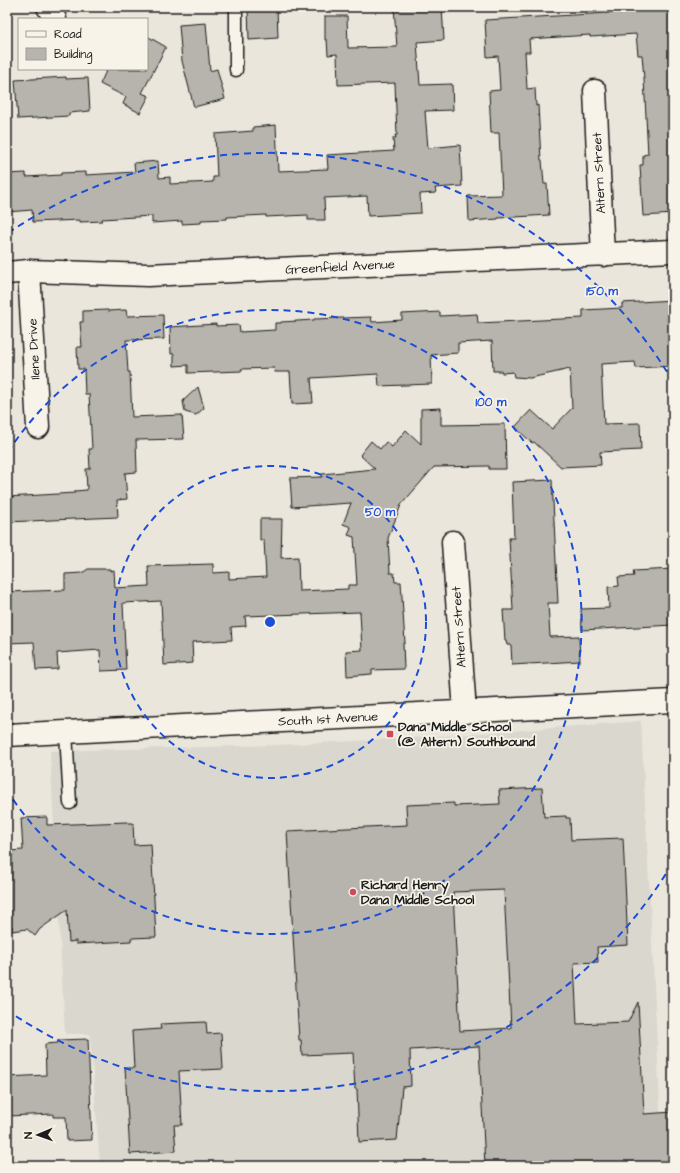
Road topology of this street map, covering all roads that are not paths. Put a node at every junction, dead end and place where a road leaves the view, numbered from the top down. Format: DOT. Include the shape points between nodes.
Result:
graph roads {
  1 [pos="48,7"];
  2 [pos="236,7"];
  3 [pos="54,18"];
  4 [pos="236,70"];
  5 [pos="595,91"];
  6 [pos="673,251"];
  7 [pos="603,255"];
  8 [pos="29,271"];
  9 [pos="7,273"];
  10 [pos="38,427"];
  11 [pos="453,542"];
  12 [pos="673,701"];
  13 [pos="465,712"];
  14 [pos="66,732"];
  15 [pos="7,735"];
  16 [pos="70,803"];
  1 -- 3 [label="street"];
  2 -- 4 [label="lane"];
  5 -- 7 [label="street, Altern Street"];
  6 -- 7 [label="street, Greenfield Avenue"];
  7 -- 8 [label="street, Greenfield Avenue" via="148,275"];
  8 -- 9 [label="street, Greenfield Avenue"];
  8 -- 10 [label="street, Ilene Drive"];
  11 -- 13 [label="street, Altern Street"];
  12 -- 13 [label="street, South 1st Avenue"];
  13 -- 14 [label="street, South 1st Avenue"];
  14 -- 15 [label="street, South 1st Avenue"];
  14 -- 16 [label="lane"];
}
